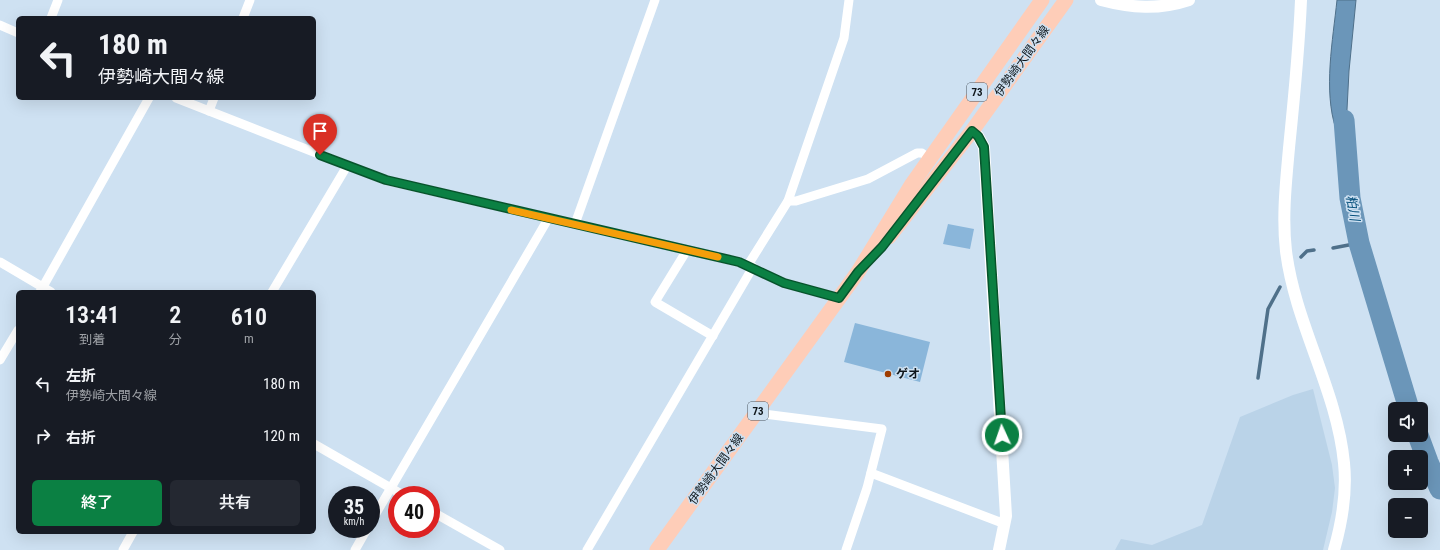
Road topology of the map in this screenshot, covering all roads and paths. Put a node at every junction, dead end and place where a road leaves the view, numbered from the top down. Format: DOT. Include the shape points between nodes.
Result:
graph roads {
  1 [pos="58,0"];
  2 [pos="250,0"];
  3 [pos="655,0"];
  4 [pos="849,0"];
  5 [pos="1042,0"];
  6 [pos="1066,0"];
  7 [pos="1101,0"];
  8 [pos="1189,0"];
  9 [pos="1301,0"];
  10 [pos="52,16"];
  11 [pos="244,16"];
  12 [pos="0,26"];
  13 [pos="16,32"];
  14 [pos="148,100"];
  15 [pos="181,100"];
  16 [pos="213,100"];
  17 [pos="209,111"];
  18 [pos="972,131"];
  19 [pos="930,158"];
  20 [pos="347,166"];
  21 [pos="788,201"];
  22 [pos="548,219"];
  23 [pos="575,224"];
  24 [pos="687,250"];
  25 [pos="0,262"];
  26 [pos="750,266"];
  27 [pos="858,272"];
  28 [pos="45,290"];
  29 [pos="273,290"];
  30 [pos="839,298"];
  31 [pos="16,333"];
  32 [pos="713,336"];
  33 [pos="0,360"];
  34 [pos="756,413"];
  35 [pos="316,445"];
  36 [pos="871,473"];
  37 [pos="391,486"];
  38 [pos="388,487"];
  39 [pos="388,492"];
  40 [pos="380,506"];
  41 [pos="440,516"];
  42 [pos="1005,524"];
  43 [pos="132,534"];
  44 [pos="362,538"];
  45 [pos="123,550"];
  46 [pos="355,550"];
  47 [pos="500,550"];
  48 [pos="587,550"];
  49 [pos="657,550"];
  50 [pos="846,550"];
  51 [pos="999,550"];
  52 [pos="1334,550"];
  1 -- 10 [label="street"];
  2 -- 11 [label="street"];
  3 -- 23 [label="street"];
  4 -- 21 [label="street" via="844,38"];
  5 -- 19 [label="main road, 伊勢崎大間々線 / 73"];
  6 -- 18 [label="main road, 伊勢崎大間々線 / 73"];
  7 -- 8 [label="street" via="1149,8"];
  9 -- 52 [label="street" via="1284,231 1289,272 1295,295 1342,444 1344,498"];
  12 -- 13 [label="street"];
  14 -- 28 [label="street"];
  15 -- 17 [label="street"];
  16 -- 17 [label="street"];
  17 -- 20 [label="street"];
  18 -- 27 [label="main road, 伊勢崎大間々線 / 73" via="882,247"];
  18 -- 42 [label="street" via="984,147"];
  19 -- 21 [label="street" via="922,153 916,153 868,179 796,201"];
  19 -- 27 [label="main road, 伊勢崎大間々線 / 73"];
  20 -- 22 [label="street" via="386,180"];
  20 -- 29 [label="street"];
  21 -- 26 [label="street"];
  22 -- 23 [label="street"];
  22 -- 37 [label="street"];
  23 -- 24 [label="street"];
  24 -- 26 [label="street"];
  24 -- 32 [label="street" via="656,302"];
  25 -- 28 [label="street"];
  26 -- 30 [label="street" via="784,283"];
  26 -- 32 [label="street"];
  27 -- 30 [label="main road, 伊勢崎大間々線 / 73"];
  30 -- 34 [label="main road, 伊勢崎大間々線 / 73"];
  31 -- 33 [label="street"];
  32 -- 48 [label="street"];
  34 -- 36 [label="street" via="882,429"];
  34 -- 49 [label="main road, 伊勢崎大間々線 / 73"];
  35 -- 38 [label="street"];
  36 -- 42 [label="street"];
  36 -- 50 [label="street"];
  39 -- 40 [label="street"];
  41 -- 47 [label="street"];
  42 -- 51 [label="street"];
  43 -- 45 [label="street"];
  44 -- 46 [label="street"];
}
